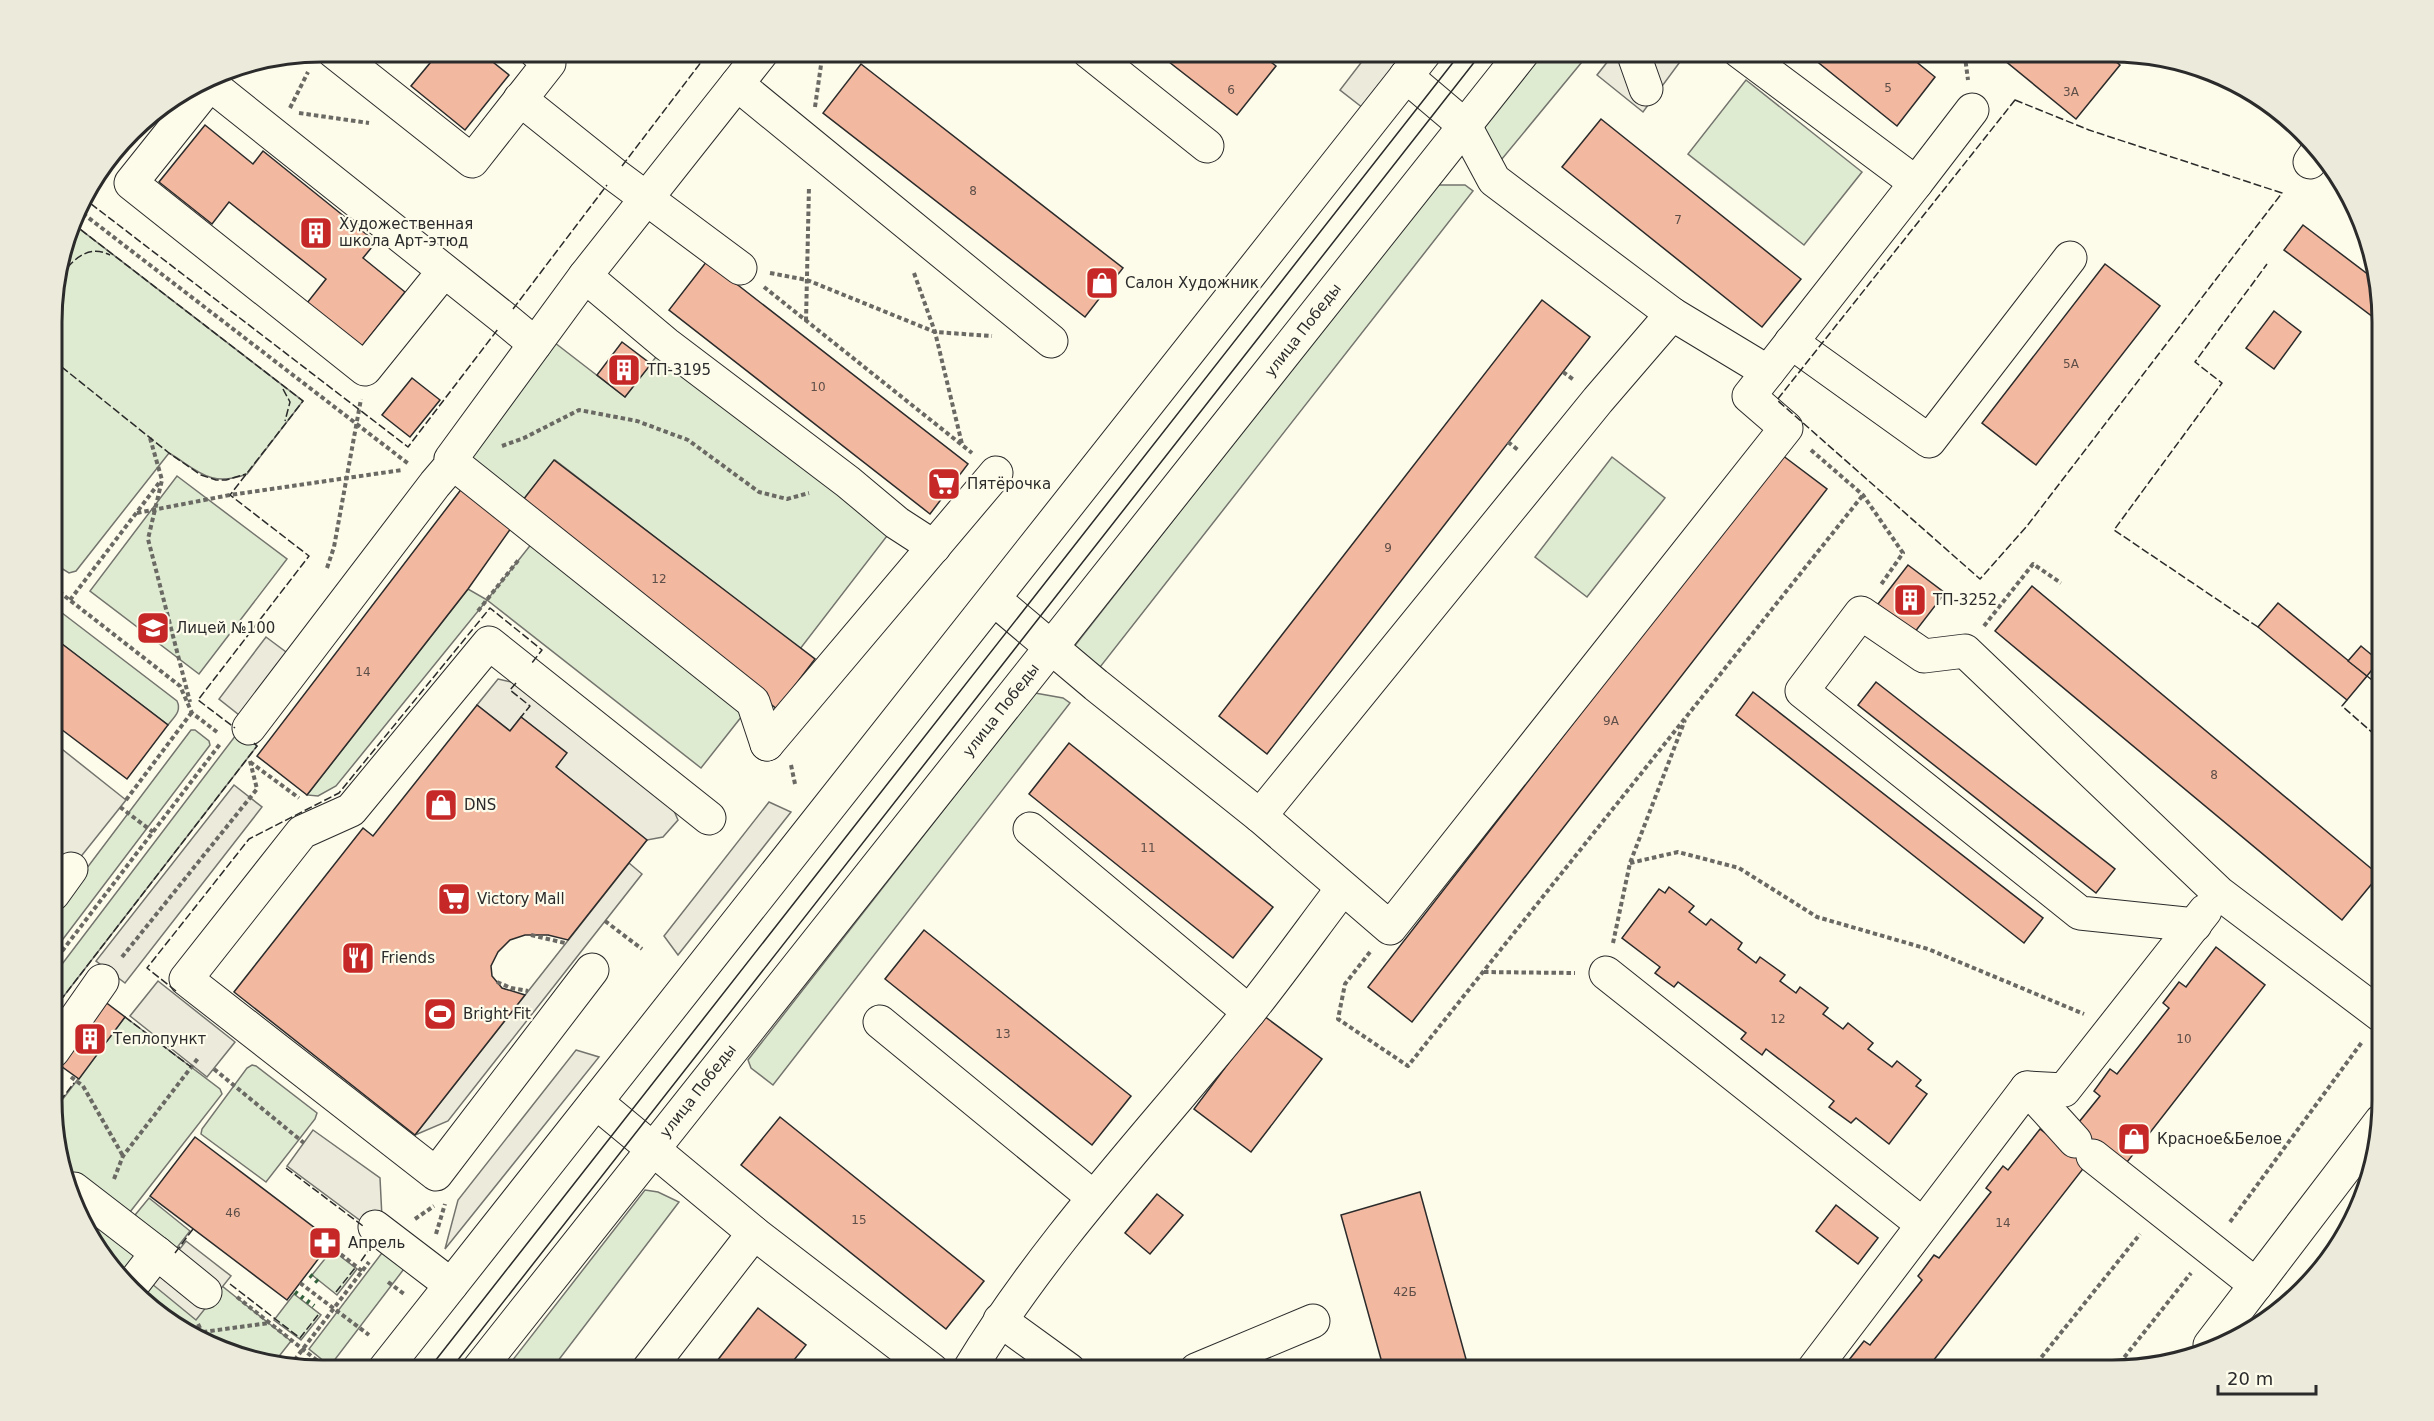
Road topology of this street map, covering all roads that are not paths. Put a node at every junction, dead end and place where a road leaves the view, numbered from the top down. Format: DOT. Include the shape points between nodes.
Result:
graph roads {
  1 [pos="323,62"];
  2 [pos="548,62"];
  3 [pos="754,62"];
  4 [pos="1102,62"];
  5 [pos="1515,62"];
  6 [pos="1636,62"];
  7 [pos="1754,62"];
  8 [pos="1416,63"];
  9 [pos="737,84"];
  10 [pos="212,85"];
  11 [pos="207,88"];
  12 [pos="1646,89"];
  13 [pos="520,99"];
  14 [pos="1972,110"];
  15 [pos="1465,126"];
  16 [pos="1207,146"];
  17 [pos="1916,183"];
  18 [pos="647,198"];
  19 [pos="2070,258"];
  20 [pos="740,268"];
  21 [pos="444,271"];
  22 [pos="585,276"];
  23 [pos="1672,314"];
  24 [pos="1051,341"];
  25 [pos="1791,342"];
  26 [pos="535,344"];
  27 [pos="1768,372"];
  28 [pos="453,463"];
  29 [pos="996,473"];
  30 [pos="934,547"];
  31 [pos="994,598"];
  32 [pos="1051,647"];
  33 [pos="249,728"];
  34 [pos="1260,816"];
  35 [pos="709,818"];
  36 [pos="1030,829"];
  37 [pos="1342,889"];
  38 [pos="2219,893"];
  39 [pos="2195,925"];
  40 [pos="592,970"];
  41 [pos="1606,973"];
  42 [pos="102,981"];
  43 [pos="2372,1008"];
  44 [pos="1249,1012"];
  45 [pos="880,1022"];
  46 [pos="62,1061"];
  47 [pos="2026,1088"];
  48 [pos="596,1102"];
  49 [pos="2370,1136"];
  50 [pos="653,1149"];
  51 [pos="79,1193"];
  52 [pos="1093,1197"];
  53 [pos="1922,1224"];
  54 [pos="382,1232"];
  55 [pos="754,1233"];
  56 [pos="157,1253"];
  57 [pos="136,1281"];
  58 [pos="451,1285"];
  59 [pos="2256,1285"];
  60 [pos="201,1306"];
  61 [pos="1000,1320"];
  62 [pos="1313,1321"];
  63 [pos="2216,1338"];
  64 [pos="392,1360"];
  65 [pos="486,1360"];
  66 [pos="656,1360"];
  67 [pos="919,1360"];
  68 [pos="975,1360"];
  69 [pos="1055,1360"];
  70 [pos="1220,1360"];
  71 [pos="1820,1360"];
  1 -- 13 [label="main road" via="422,122 472,161"];
  2 -- 13 [label="main road"];
  3 -- 9 [label="main road"];
  4 -- 16 [label="main road"];
  5 -- 15 [label="main road, улица Победы"];
  6 -- 12 [label="main road"];
  7 -- 17 [label="main road"];
  8 -- 15 [label="main road"];
  8 -- 31 [label="main road"];
  9 -- 18 [label="main road"];
  9 -- 24 [label="main road"];
  10 -- 21 [label="main road"];
  11 -- 21 [label="main road" via="131,183 365,369"];
  13 -- 18 [label="main road"];
  14 -- 17 [label="main road"];
  15 -- 23 [label="main road" via="1494,180"];
  15 -- 32 [label="main road, улица Победы"];
  17 -- 25 [label="main road"];
  18 -- 20 [label="main road"];
  18 -- 22 [label="main road"];
  19 -- 25 [label="main road" via="1929,441"];
  21 -- 26 [label="main road"];
  22 -- 26 [label="main road"];
  22 -- 30 [label="main road" via="666,344 897,523"];
  23 -- 27 [label="main road"];
  23 -- 34 [label="main road"];
  25 -- 27 [label="main road"];
  26 -- 28 [label="main road" via="451,459"];
  27 -- 37 [label="main road" via="1749,396 1786,428 1390,928"];
  28 -- 30 [label="main road" via="753,702 767,744"];
  28 -- 33 [label="main road"];
  29 -- 30 [label="main road"];
  31 -- 32 [label="main road"];
  31 -- 48 [label="main road"];
  32 -- 34 [label="main road"];
  32 -- 50 [label="main road, улица Победы"];
  34 -- 37 [label="main road"];
  35 -- 40 [label="main road" via="489,643 351,810 302,832 186,979 436,1174"];
  36 -- 44 [label="main road"];
  37 -- 44 [label="main road"];
  38 -- 39 [label="main road"];
  38 -- 39 [label="main road" via="1965,651 1924,656 1861,612 1802,691 2080,913"];
  38 -- 43 [label="main road"];
  39 -- 47 [label="main road" via="2064,1090"];
  41 -- 53 [label="main road"];
  42 -- 46 [label="main road"];
  44 -- 52 [label="main road"];
  45 -- 52 [label="main road"];
  47 -- 53 [label="main road"];
  47 -- 59 [label="main road" via="2084,1149"];
  48 -- 50 [label="main road"];
  48 -- 58 [label="main road"];
  49 -- 59 [label="main road"];
  50 -- 55 [label="main road"];
  50 -- 65 [label="main road, улица Победы"];
  51 -- 56 [label="main road"];
  52 -- 61 [label="main road"];
  53 -- 71 [label="main road"];
  54 -- 58 [label="main road"];
  55 -- 66 [label="main road"];
  55 -- 67 [label="main road"];
  56 -- 57 [label="main road"];
  56 -- 60 [label="main road"];
  58 -- 64 [label="main road"];
  59 -- 63 [label="main road"];
  61 -- 68 [label="main road"];
  61 -- 69 [label="main road"];
  62 -- 70 [label="main road"];
}
